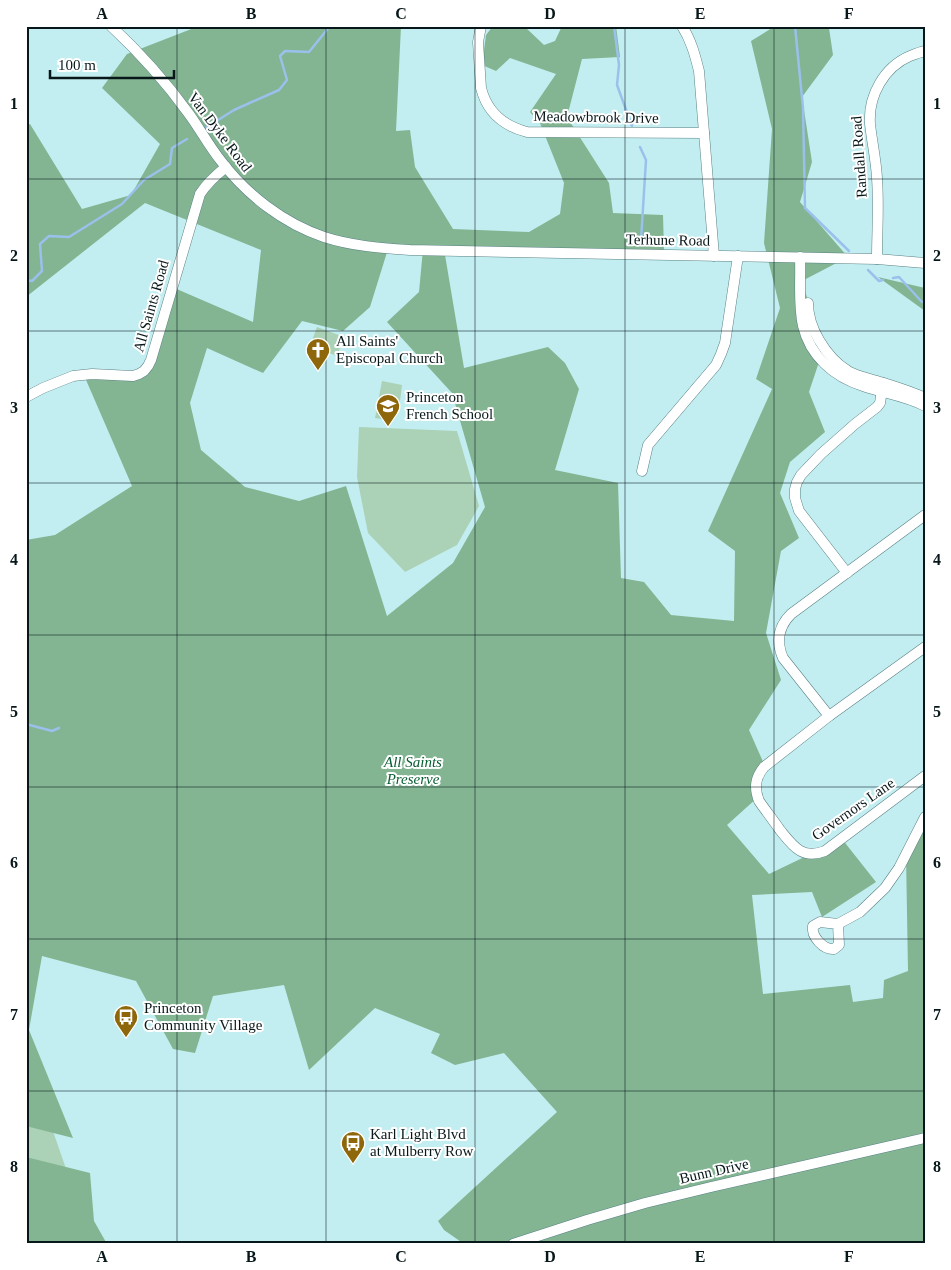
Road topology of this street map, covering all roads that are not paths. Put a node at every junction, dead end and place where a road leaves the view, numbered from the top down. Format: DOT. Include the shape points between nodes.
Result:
graph roads {
  1 [pos="111,26"];
  2 [pos="481,26"];
  3 [pos="682,26"];
  4 [pos="925,51"];
  5 [pos="704,133"];
  6 [pos="226,167"];
  7 [pos="410,250"];
  8 [pos="714,256"];
  9 [pos="738,256"];
  10 [pos="803,257"];
  11 [pos="877,259"];
  12 [pos="925,263"];
  13 [pos="882,387"];
  14 [pos="26,397"];
  15 [pos="925,398"];
  16 [pos="925,406"];
  17 [pos="642,471"];
  18 [pos="925,515"];
  19 [pos="846,573"];
  20 [pos="925,647"];
  21 [pos="829,716"];
  22 [pos="925,776"];
  23 [pos="925,817"];
  24 [pos="838,924"];
  25 [pos="925,1138"];
  26 [pos="513,1244"];
  1 -- 6 [label="street, Van Dyke Road" via="171,90"];
  2 -- 5 [label="street, Meadowbrook Drive" via="478,42 481,88 492,112 509,126 527,132"];
  3 -- 5 [label="street" via="699,71"];
  4 -- 11 [label="street, Randall Road" via="900,61 891,69 872,100 870,123 876,160"];
  5 -- 8 [label="street"];
  6 -- 7 [label="street, Van Dyke Road" via="250,194 300,227 349,244"];
  6 -- 14 [label="street, All Saints Road" via="200,194 158,336 144,371 133,376 72,376"];
  7 -- 8 [label="street, Terhune Road"];
  8 -- 9 [label="street, Terhune Road"];
  9 -- 10 [label="street, Terhune Road"];
  9 -- 17 [label="street" via="721,354 716,365 648,445"];
  10 -- 11 [label="street, Terhune Road"];
  10 -- 13 [label="street" via="803,326 812,348 824,363 850,382"];
  11 -- 12 [label="street, Terhune Road"];
  13 -- 15 [label="street" via="902,389"];
  13 -- 16 [label="street"];
  13 -- 19 [label="street" via="877,407 843,434 801,475 795,490 799,511"];
  18 -- 19 [label="street"];
  19 -- 21 [label="street" via="791,614 782,626 778,642 784,658"];
  20 -- 21 [label="street, Governors Lane"];
  21 -- 22 [label="street, Governors Lane" via="764,767 756,780 759,802 798,850 811,854 825,851"];
  23 -- 24 [label="street" via="885,888 860,912"];
  25 -- 26 [label="street, Bunn Drive" via="711,1186"];
}
